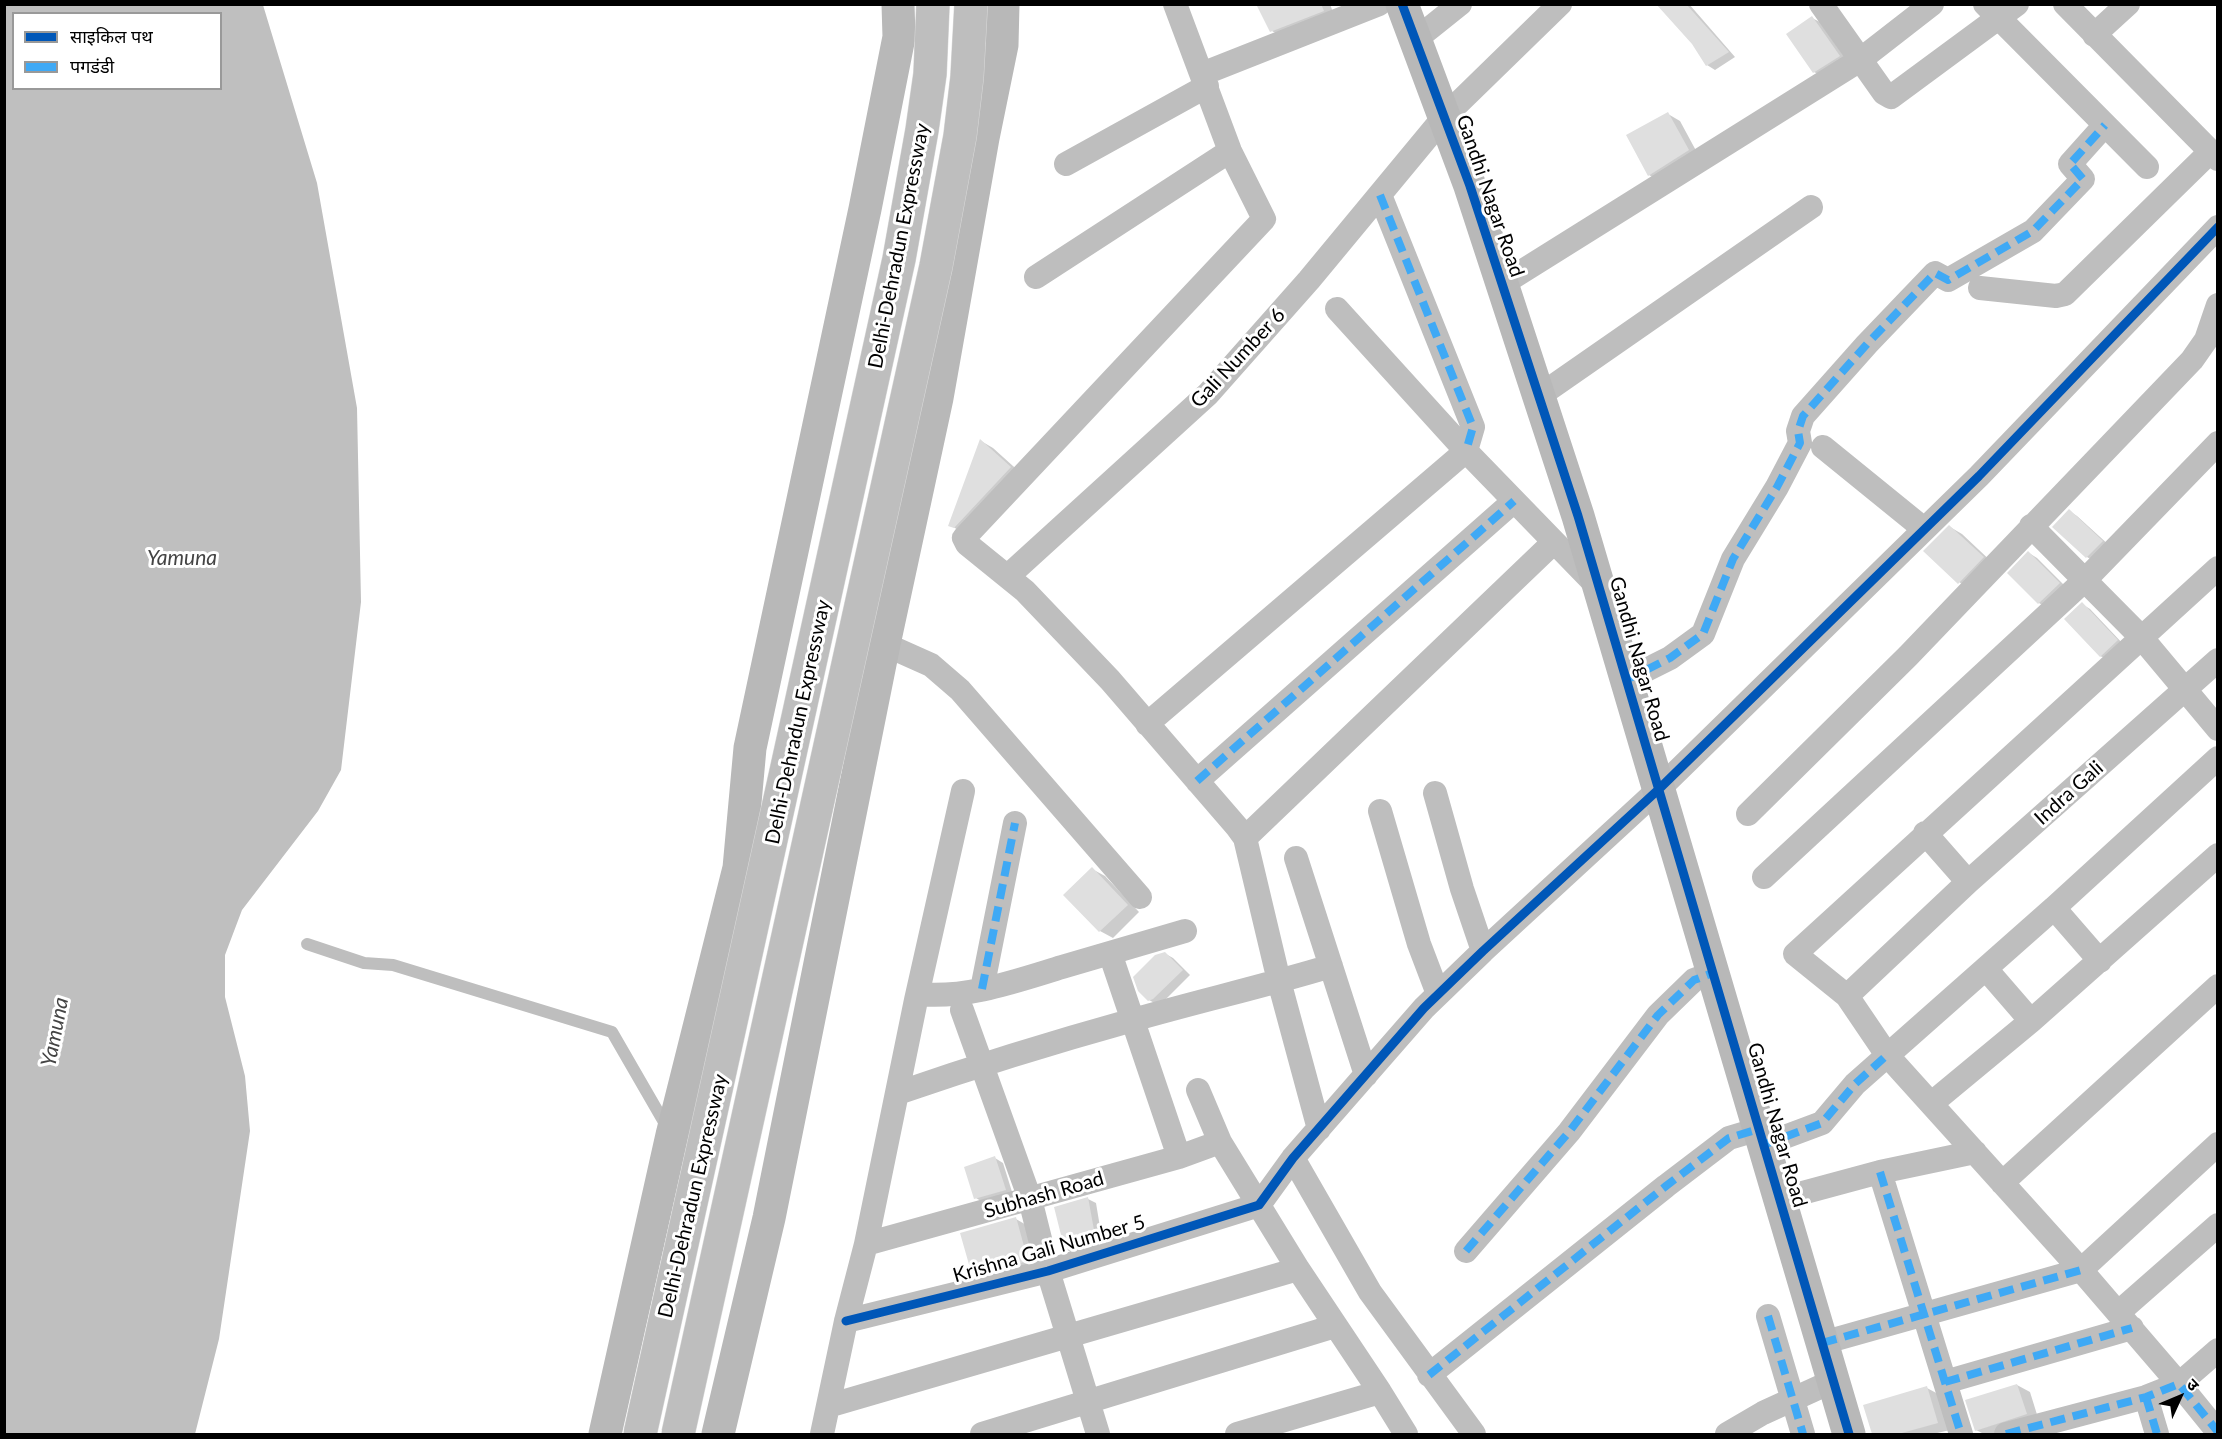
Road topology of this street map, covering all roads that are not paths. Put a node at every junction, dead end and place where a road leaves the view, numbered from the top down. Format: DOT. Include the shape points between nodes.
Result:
graph roads {
  1 [pos="898,4"];
  2 [pos="933,4"];
  3 [pos="971,4"];
  4 [pos="1003,4"];
  5 [pos="1175,4"];
  6 [pos="1379,4"];
  7 [pos="1402,4"];
  8 [pos="1460,4"];
  9 [pos="1560,4"];
  10 [pos="1821,4"];
  11 [pos="1932,4"];
  12 [pos="2065,4"];
  13 [pos="2128,4"];
  14 [pos="2000,10"];
  15 [pos="2094,35"];
  16 [pos="1415,40"];
  17 [pos="1860,60"];
  18 [pos="1205,80"];
  19 [pos="1444,117"];
  20 [pos="2104,125"];
  21 [pos="1230,151"];
  22 [pos="2214,156"];
  23 [pos="1066,164"];
  24 [pos="2147,167"];
  25 [pos="1380,195"];
  26 [pos="1811,207"];
  27 [pos="2217,227"];
  28 [pos="1036,277"];
  29 [pos="1502,284"];
  30 [pos="1980,288"];
  31 [pos="2217,305"];
  32 [pos="1337,309"];
  33 [pos="1539,396"];
  34 [pos="2217,443"];
  35 [pos="1823,447"];
  36 [pos="1466,451"];
  37 [pos="1514,501"];
  38 [pos="2031,526"];
  39 [pos="1924,529"];
  40 [pos="1554,542"];
  41 [pos="2217,567"];
  42 [pos="1008,576"];
  43 [pos="2086,579"];
  44 [pos="1599,588"];
  45 [pos="2141,637"];
  46 [pos="884,644"];
  47 [pos="2217,660"];
  48 [pos="1626,680"];
  49 [pos="2186,690"];
  50 [pos="1148,724"];
  51 [pos="2217,729"];
  52 [pos="750,748"];
  53 [pos="2217,758"];
  54 [pos="859,774"];
  55 [pos="1197,781"];
  56 [pos="1659,789"];
  57 [pos="963,790"];
  58 [pos="1435,793"];
  59 [pos="1380,811"];
  60 [pos="1748,814"];
  61 [pos="1015,823"];
  62 [pos="1925,833"];
  63 [pos="1245,838"];
  64 [pos="2217,855"];
  65 [pos="1296,858"];
  66 [pos="1764,877"];
  67 [pos="1968,882"];
  68 [pos="1140,897"];
  69 [pos="2054,908"];
  70 [pos="1185,931"];
  71 [pos="307,944"];
  72 [pos="1483,951"];
  73 [pos="1110,953"];
  74 [pos="2100,961"];
  75 [pos="1331,966"];
  76 [pos="1986,969"];
  77 [pos="1713,973"];
  78 [pos="1279,981"];
  79 [pos="2217,986"];
  80 [pos="982,989"];
  81 [pos="918,994"];
  82 [pos="1438,994"];
  83 [pos="1847,996"];
  84 [pos="962,1010"];
  85 [pos="1134,1019"];
  86 [pos="2031,1021"];
  87 [pos="1887,1055"];
  88 [pos="981,1065"];
  89 [pos="1366,1075"];
  90 [pos="1198,1090"];
  91 [pos="898,1093"];
  92 [pos="1932,1103"];
  93 [pos="1319,1129"];
  94 [pos="672,1135"];
  95 [pos="1761,1137"];
  96 [pos="1220,1142"];
  97 [pos="2217,1144"];
  98 [pos="1975,1152"];
  99 [pos="1179,1157"];
  100 [pos="1293,1158"];
  101 [pos="1880,1172"];
  102 [pos="2002,1183"];
  103 [pos="1780,1199"];
  104 [pos="1030,1200"];
  105 [pos="1259,1205"];
  106 [pos="2217,1225"];
  107 [pos="866,1244"];
  108 [pos="1466,1251"];
  109 [pos="1298,1269"];
  110 [pos="1048,1270"];
  111 [pos="2081,1270"];
  112 [pos="1924,1315"];
  113 [pos="1768,1316"];
  114 [pos="2125,1320"];
  115 [pos="846,1322"];
  116 [pos="1335,1326"];
  117 [pos="1069,1337"];
  118 [pos="1822,1343"];
  119 [pos="2217,1350"];
  120 [pos="1429,1375"];
  121 [pos="1833,1381"];
  122 [pos="1945,1382"];
  123 [pos="2179,1384"];
  124 [pos="1380,1392"];
  125 [pos="2146,1397"];
  126 [pos="1793,1400"];
  127 [pos="1090,1402"];
  128 [pos="828,1406"];
  129 [pos="2217,1432"];
  130 [pos="605,1434"];
  131 [pos="640,1434"];
  132 [pos="678,1434"];
  133 [pos="718,1434"];
  134 [pos="822,1434"];
  135 [pos="982,1434"];
  136 [pos="1098,1434"];
  137 [pos="1237,1434"];
  138 [pos="1406,1434"];
  139 [pos="1473,1434"];
  140 [pos="1727,1434"];
  141 [pos="1803,1434"];
  142 [pos="1849,1434"];
  143 [pos="1961,1434"];
  144 [pos="2006,1434"];
  145 [pos="2157,1434"];
  1 -- 52 [label="street" via="899,37 865,209"];
  2 -- 131 [label="highway, Delhi-Dehradun Expressway, bridge" via="930,74 898,264"];
  3 -- 132 [label="highway, Delhi-Dehradun Expressway, bridge" via="966,89 936,266"];
  4 -- 46 [label="street" via="1002,45 937,398"];
  5 -- 18 [label="street"];
  6 -- 18 [label="street"];
  7 -- 16 [label="street, Gandhi Nagar Road"];
  8 -- 16 [label="street"];
  9 -- 19 [label="street, Gali Number 6"];
  10 -- 17 [label="street"];
  11 -- 17 [label="street"];
  12 -- 15 [label="street"];
  13 -- 15 [label="street"];
  14 -- 17 [label="street" via="1891,97"];
  14 -- 20 [label="street"];
  15 -- 22 [label="street"];
  16 -- 19 [label="street, Gandhi Nagar Road"];
  17 -- 29 [label="street"];
  18 -- 21 [label="street"];
  18 -- 23 [label="street"];
  19 -- 25 [label="street, Gali Number 6"];
  19 -- 29 [label="street, Gandhi Nagar Road"];
  20 -- 24 [label="street"];
  20 -- 48 [label="street" via="2070,164 2083,179 2033,231 1948,280 1935,273 1803,416 1798,431 1800,443 1733,559 1703,634 1670,658"];
  21 -- 28 [label="street"];
  21 -- 42 [label="street" via="1264,219 965,536 967,544"];
  22 -- 30 [label="street" via="2065,294"];
  25 -- 36 [label="street" via="1473,427"];
  25 -- 42 [label="street, Gali Number 6" via="1208,394"];
  26 -- 33 [label="street"];
  27 -- 39 [label="street"];
  29 -- 33 [label="street, Gandhi Nagar Road"];
  31 -- 38 [label="street" via="2206,340 2192,360"];
  32 -- 36 [label="street"];
  33 -- 44 [label="street, Gandhi Nagar Road"];
  34 -- 43 [label="street"];
  35 -- 39 [label="street"];
  36 -- 37 [label="street"];
  36 -- 50 [label="street"];
  37 -- 40 [label="street"];
  37 -- 55 [label="street"];
  38 -- 43 [label="street"];
  38 -- 60 [label="street"];
  39 -- 56 [label="street"];
  40 -- 44 [label="street"];
  40 -- 63 [label="street"];
  41 -- 45 [label="street"];
  42 -- 50 [label="street"];
  43 -- 45 [label="street"];
  43 -- 66 [label="street"];
  44 -- 48 [label="street, Gandhi Nagar Road"];
  45 -- 49 [label="street"];
  45 -- 62 [label="street"];
  46 -- 54 [label="street"];
  46 -- 68 [label="street" via="931,665 960,690"];
  47 -- 49 [label="street, Indra Gali"];
  48 -- 56 [label="street, Gandhi Nagar Road"];
  49 -- 51 [label="street"];
  49 -- 67 [label="street, Indra Gali"];
  50 -- 55 [label="street"];
  52 -- 54 [label="street"];
  52 -- 94 [label="street" via="739,868"];
  53 -- 69 [label="street"];
  54 -- 133 [label="street" via="769,1218"];
  55 -- 63 [label="street"];
  56 -- 72 [label="street"];
  56 -- 77 [label="street, Gandhi Nagar Road"];
  57 -- 81 [label="street"];
  58 -- 72 [label="street"];
  59 -- 82 [label="street" via="1419,944"];
  61 -- 80 [label="street"];
  62 -- 67 [label="street"];
  62 -- 83 [label="street" via="1795,954"];
  63 -- 78 [label="street"];
  64 -- 74 [label="street"];
  65 -- 75 [label="street"];
  67 -- 83 [label="street, Indra Gali"];
  69 -- 74 [label="street"];
  69 -- 76 [label="street"];
  70 -- 73 [label="street"];
  71 -- 94 [label="lane" via="364,963 393,965 612,1032"];
  72 -- 82 [label="street"];
  73 -- 80 [label="street"];
  73 -- 85 [label="street"];
  74 -- 86 [label="street"];
  75 -- 78 [label="street"];
  75 -- 89 [label="street"];
  76 -- 86 [label="street"];
  76 -- 87 [label="street"];
  77 -- 95 [label="street, Gandhi Nagar Road"];
  77 -- 108 [label="street" via="1694,980 1658,1015 1569,1132"];
  78 -- 85 [label="street"];
  78 -- 93 [label="street"];
  79 -- 102 [label="street"];
  80 -- 81 [label="street"];
  81 -- 91 [label="street"];
  82 -- 89 [label="street"];
  83 -- 87 [label="street"];
  84 -- 88 [label="street"];
  85 -- 88 [label="street"];
  85 -- 99 [label="street"];
  86 -- 92 [label="street"];
  87 -- 92 [label="street"];
  87 -- 95 [label="street" via="1855,1084 1822,1123"];
  88 -- 91 [label="street"];
  88 -- 104 [label="street"];
  89 -- 93 [label="street"];
  90 -- 96 [label="street"];
  91 -- 107 [label="street"];
  92 -- 98 [label="street"];
  93 -- 100 [label="street"];
  94 -- 130 [label="street"];
  95 -- 103 [label="street, Gandhi Nagar Road"];
  95 -- 120 [label="street" via="1729,1138"];
  96 -- 99 [label="street, Subhash Road"];
  96 -- 105 [label="street"];
  97 -- 111 [label="street"];
  98 -- 101 [label="street"];
  98 -- 102 [label="street"];
  99 -- 104 [label="street, Subhash Road"];
  100 -- 105 [label="street"];
  100 -- 120 [label="street" via="1370,1292"];
  101 -- 103 [label="street"];
  101 -- 112 [label="street"];
  102 -- 111 [label="street"];
  103 -- 118 [label="street, Gandhi Nagar Road"];
  104 -- 107 [label="street, Subhash Road"];
  104 -- 110 [label="street"];
  105 -- 109 [label="street"];
  105 -- 110 [label="street, Krishna Gali Number 5"];
  106 -- 114 [label="street"];
  107 -- 115 [label="street"];
  109 -- 116 [label="street"];
  109 -- 117 [label="street"];
  110 -- 115 [label="street, Krishna Gali Number 5"];
  110 -- 117 [label="street"];
  111 -- 112 [label="street"];
  111 -- 114 [label="street"];
  112 -- 118 [label="street"];
  112 -- 122 [label="street"];
  113 -- 126 [label="street"];
  114 -- 122 [label="street"];
  114 -- 123 [label="street"];
  115 -- 128 [label="street"];
  116 -- 124 [label="street"];
  116 -- 127 [label="street"];
  117 -- 127 [label="street"];
  117 -- 128 [label="street"];
  118 -- 121 [label="street, Gandhi Nagar Road"];
  119 -- 123 [label="street"];
  120 -- 139 [label="street"];
  121 -- 126 [label="street"];
  121 -- 142 [label="street, Gandhi Nagar Road"];
  122 -- 143 [label="street"];
  123 -- 125 [label="street"];
  123 -- 129 [label="street"];
  124 -- 137 [label="street"];
  124 -- 138 [label="street"];
  125 -- 144 [label="street"];
  125 -- 145 [label="street"];
  126 -- 140 [label="street"];
  126 -- 141 [label="street"];
  127 -- 135 [label="street"];
  127 -- 136 [label="street"];
  128 -- 134 [label="street"];
}
